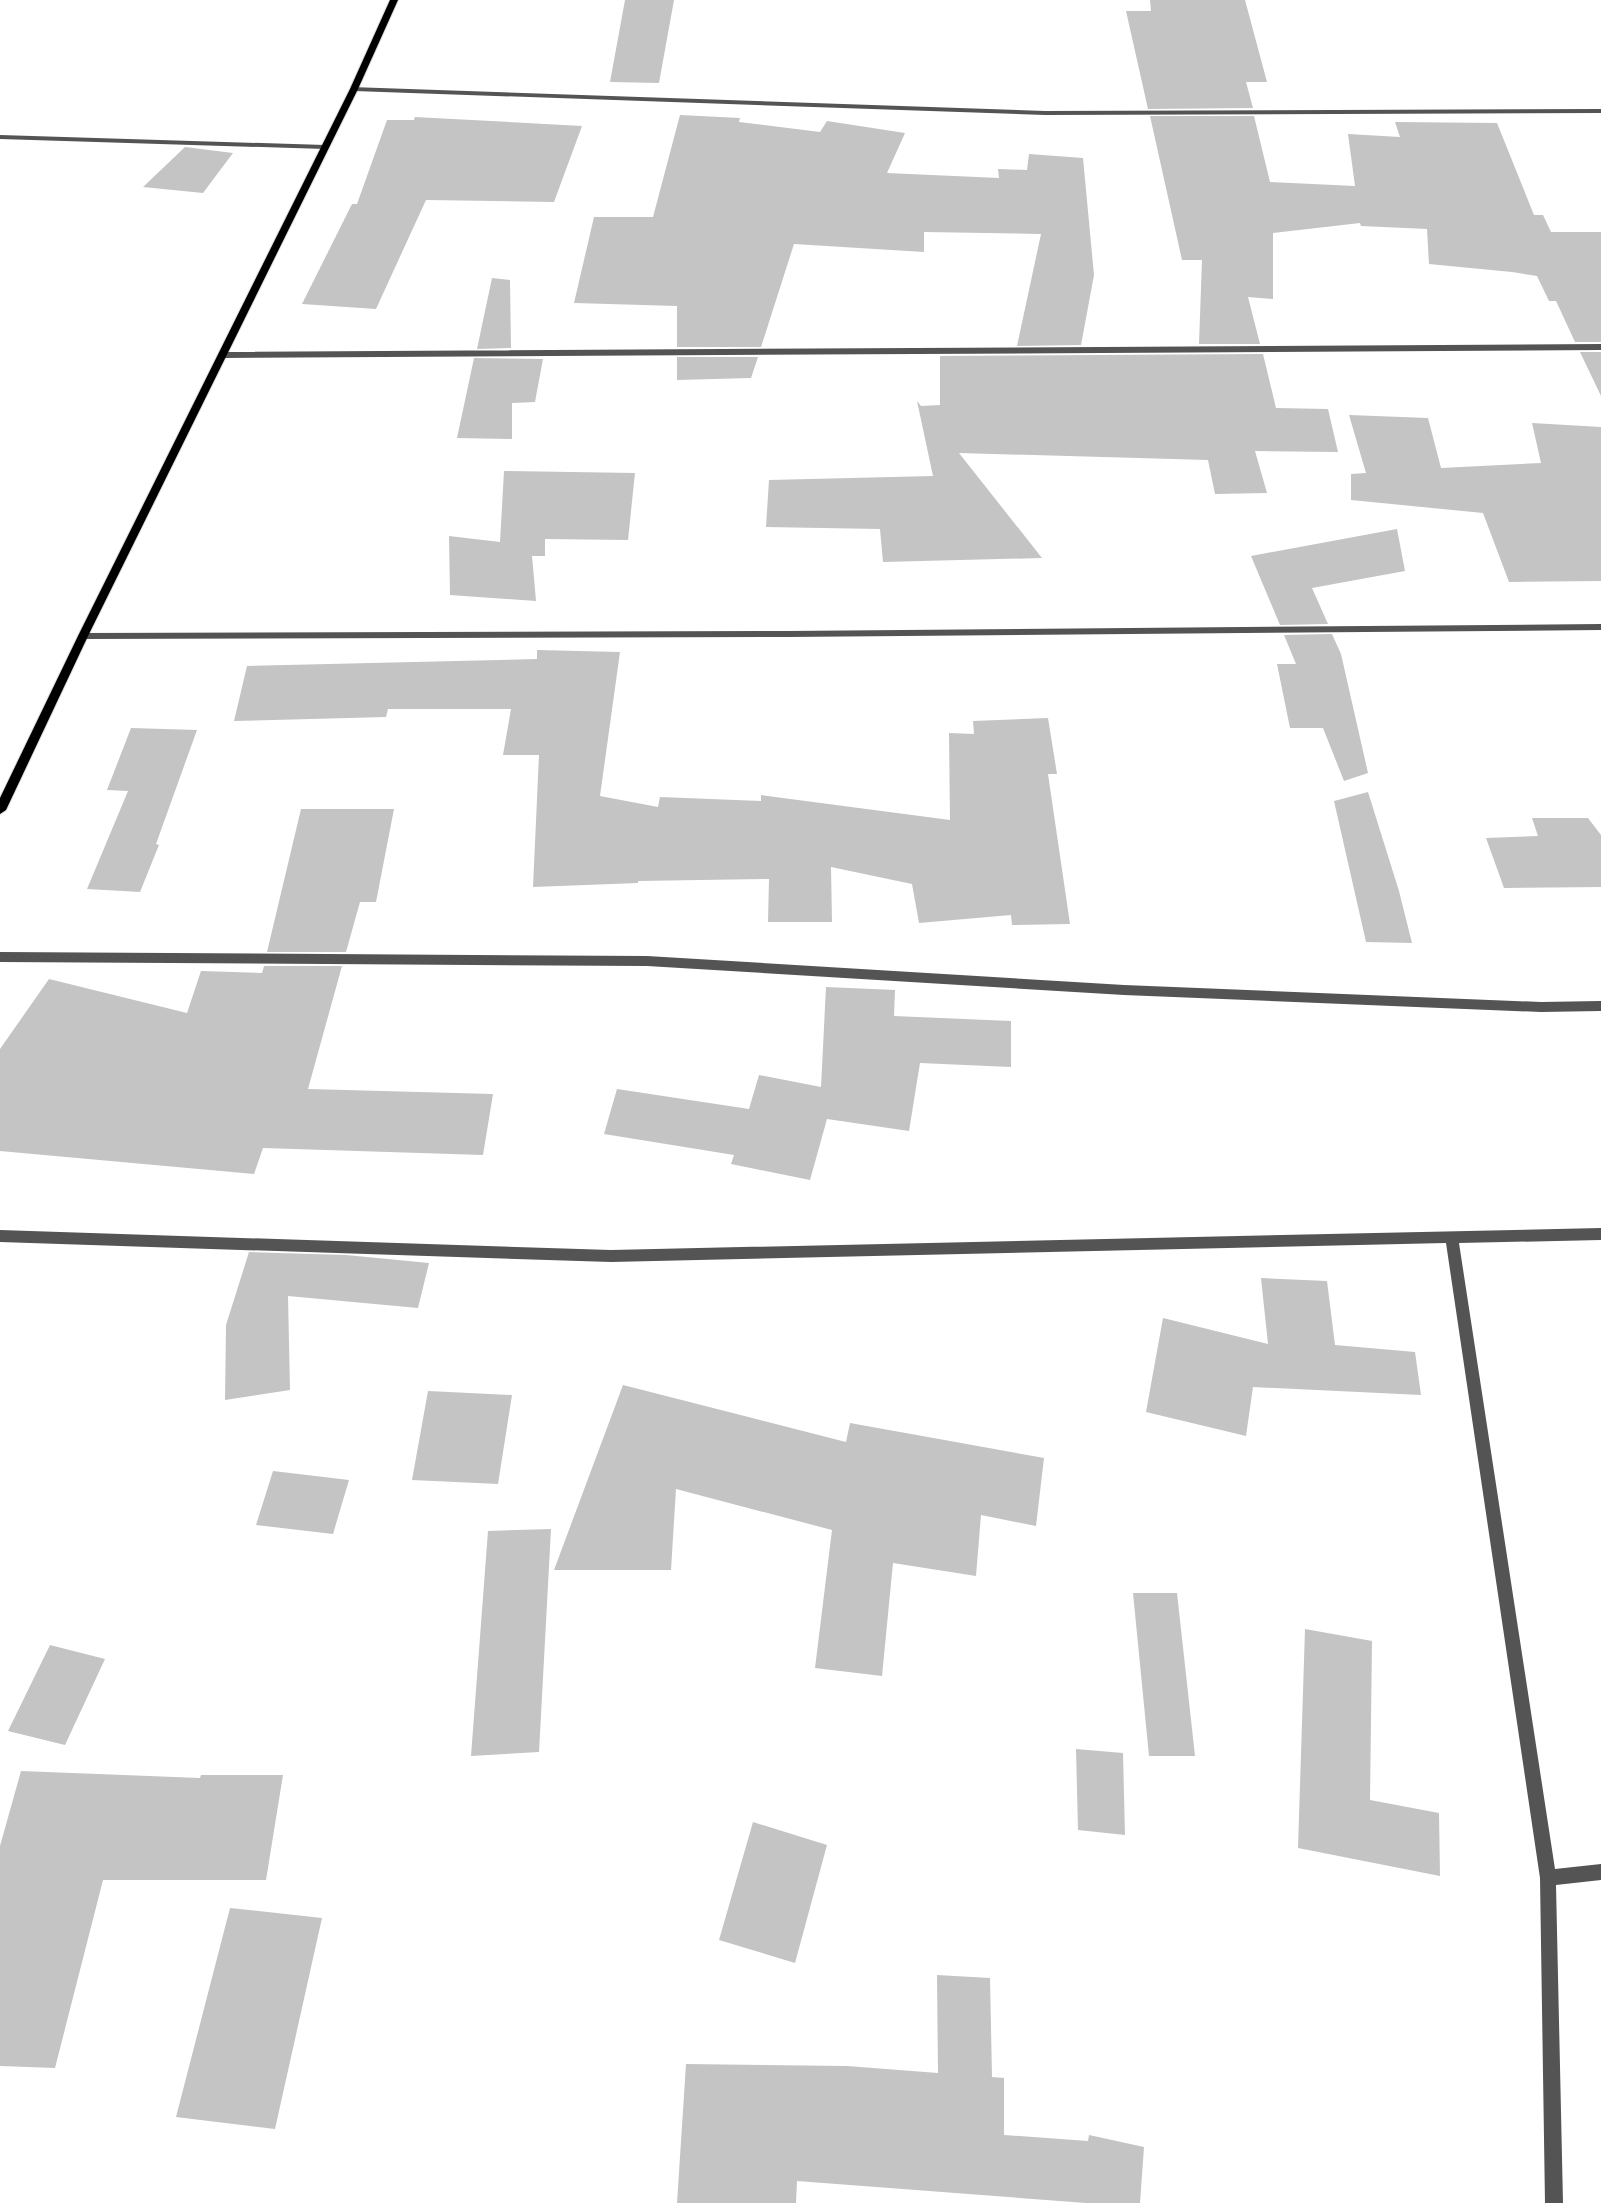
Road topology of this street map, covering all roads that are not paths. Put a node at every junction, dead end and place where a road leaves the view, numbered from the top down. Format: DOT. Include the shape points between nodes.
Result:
graph roads {
  1 [pos="394,0"];
  2 [pos="354,89"];
  3 [pos="1601,111"];
  4 [pos="0,137"];
  5 [pos="325,147"];
  6 [pos="1601,347"];
  7 [pos="224,355"];
  8 [pos="1601,627"];
  9 [pos="83,636"];
  10 [pos="0,810"];
  11 [pos="0,957"];
  12 [pos="1601,1006"];
  13 [pos="1601,1234"];
  14 [pos="0,1236"];
  15 [pos="1452,1237"];
  16 [pos="1601,1872"];
  17 [pos="1548,1878"];
  18 [pos="1554,2203"];
  1 -- 2 [label="main road"];
  2 -- 3 [label="street" via="1045,113"];
  2 -- 5 [label="main road"];
  4 -- 5 [label="street"];
  5 -- 7 [label="main road"];
  6 -- 7 [label="street"];
  7 -- 9 [label="main road"];
  8 -- 9 [label="street"];
  9 -- 10 [label="main road"];
  11 -- 12 [label="street" via="647,962 1124,990 1541,1007"];
  13 -- 15 [label="street"];
  14 -- 15 [label="street" via="611,1256"];
  15 -- 17 [label="street"];
  16 -- 17 [label="street"];
  17 -- 18 [label="street"];
}
